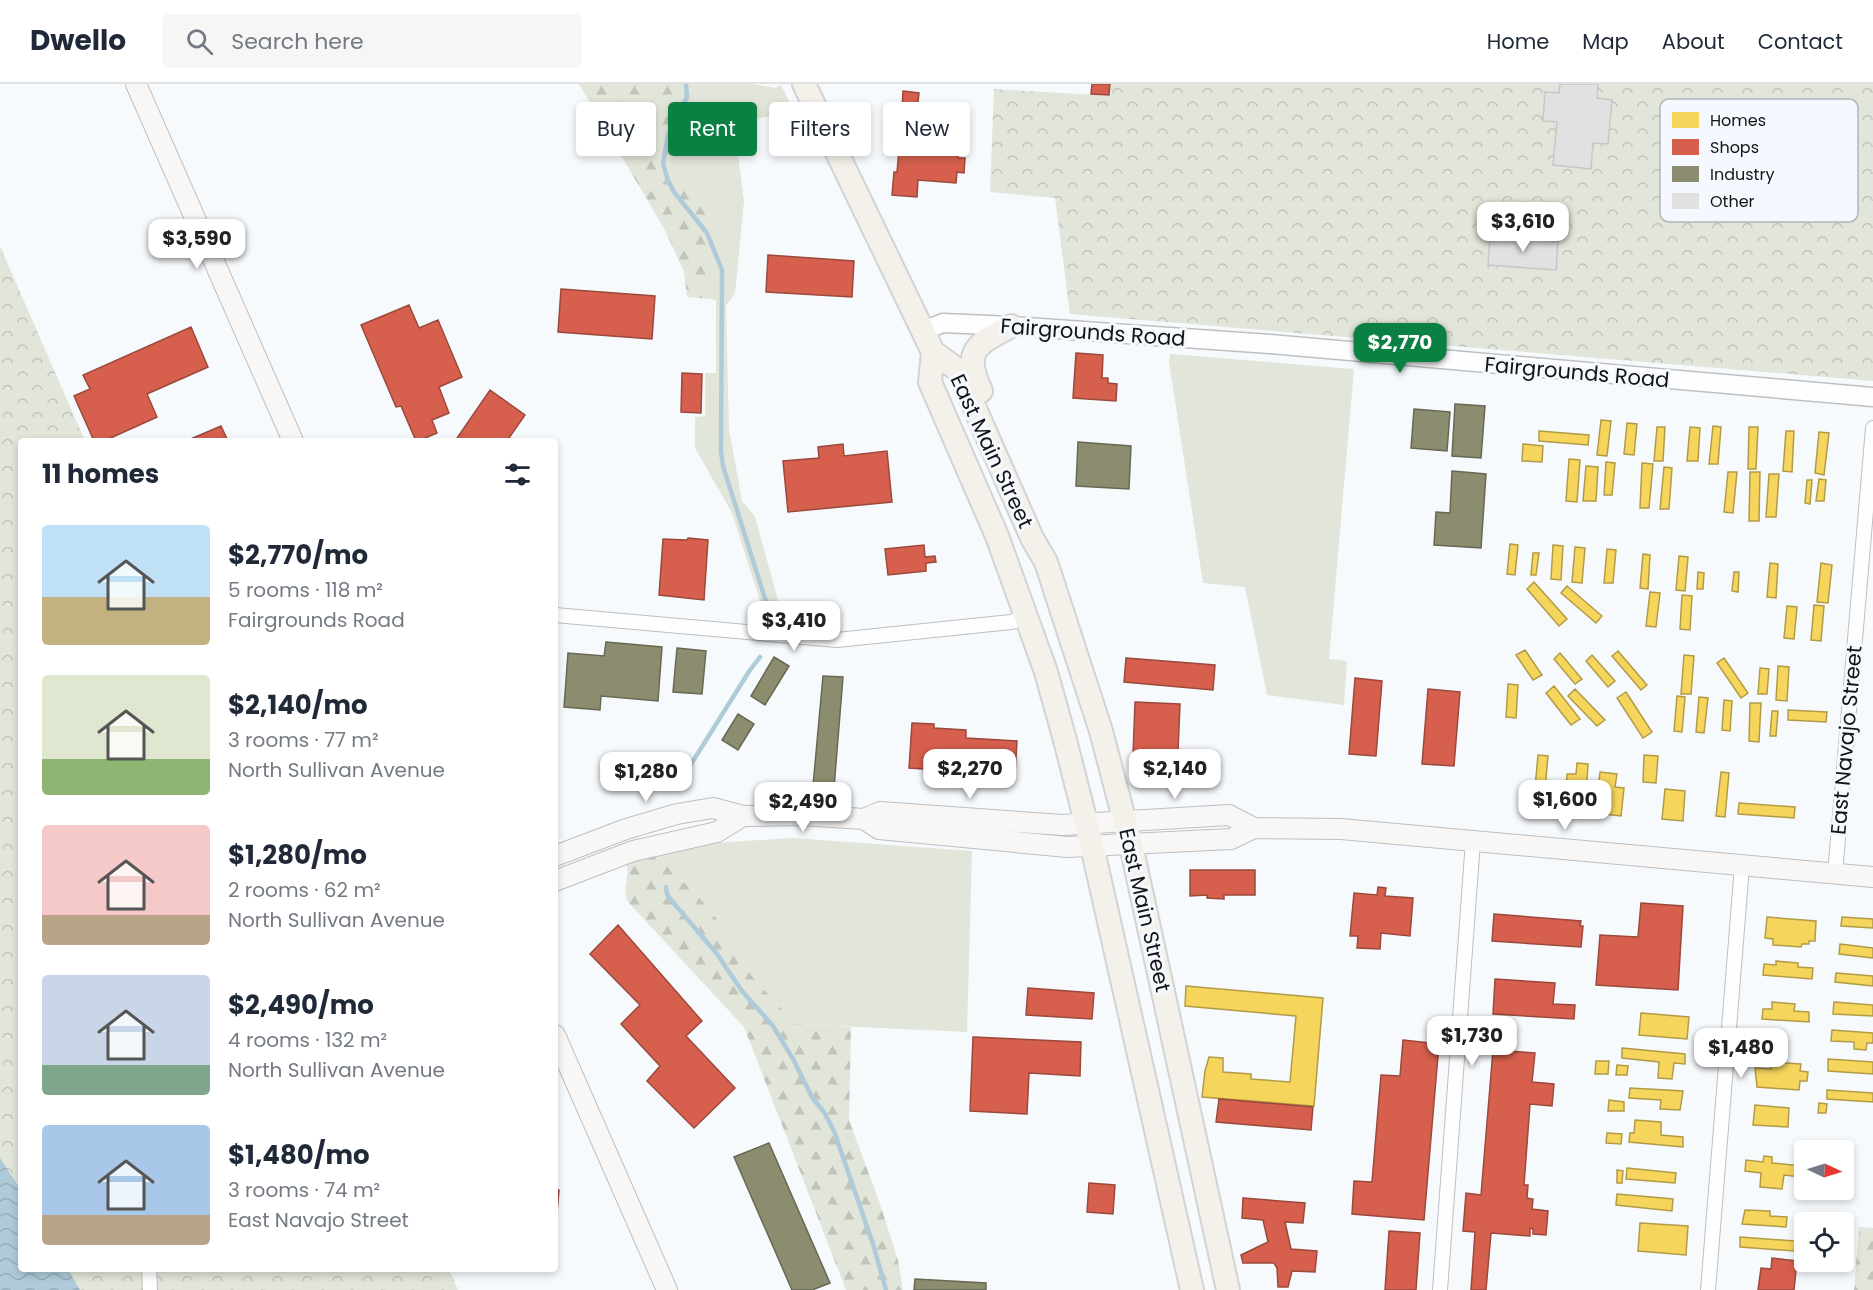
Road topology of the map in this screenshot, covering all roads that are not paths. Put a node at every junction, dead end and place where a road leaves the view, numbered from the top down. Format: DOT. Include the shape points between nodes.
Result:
graph roads {
  1 [pos="136,84"];
  2 [pos="804,84"];
  3 [pos="1011,326"];
  4 [pos="923,331"];
  5 [pos="933,352"];
  6 [pos="1873,397"];
  7 [pos="1873,428"];
  8 [pos="292,438"];
  9 [pos="1046,562"];
  10 [pos="1060,603"];
  11 [pos="558,615"];
  12 [pos="1027,617"];
  13 [pos="743,816"];
  14 [pos="1125,822"];
  15 [pos="1254,828"];
  16 [pos="1089,835"];
  17 [pos="1473,841"];
  18 [pos="1131,845"];
  19 [pos="558,855"];
  20 [pos="1742,866"];
  21 [pos="1835,874"];
  22 [pos="1873,877"];
  23 [pos="558,880"];
  24 [pos="1169,1019"];
  25 [pos="1132,1027"];
  26 [pos="558,1042"];
  27 [pos="149,1272"];
  28 [pos="150,1290"];
  29 [pos="667,1290"];
  30 [pos="1192,1290"];
  31 [pos="1228,1290"];
  32 [pos="1440,1290"];
  33 [pos="1708,1290"];
  1 -- 8 [label="main road"];
  2 -- 4 [label="main road, East Main Street"];
  3 -- 4 [label="street, Fairgrounds Road" via="943,323"];
  3 -- 6 [label="street, Fairgrounds Road" via="1270,344"];
  3 -- 9 [label="main road" via="978,348 972,369 1042,531"];
  4 -- 5 [label="main road, East Main Street"];
  5 -- 9 [label="main road, East Main Street" via="958,370"];
  5 -- 12 [label="main road, East Main Street" via="930,382 997,536"];
  7 -- 21 [label="street, East Navajo Street"];
  9 -- 10 [label="main road, East Main Street"];
  10 -- 12 [label="main road"];
  10 -- 14 [label="main road, East Main Street"];
  11 -- 12 [label="street" via="837,640 1011,622"];
  12 -- 16 [label="main road, East Main Street" via="1049,683"];
  13 -- 16 [label="main road" via="864,819 880,812 1062,825"];
  13 -- 19 [label="main road" via="713,808 676,814"];
  13 -- 23 [label="main road" via="717,832 633,851"];
  14 -- 15 [label="main road" via="1229,815"];
  14 -- 16 [label="main road"];
  14 -- 18 [label="main road, East Main Street"];
  15 -- 17 [label="main road" via="1341,829"];
  15 -- 18 [label="main road" via="1232,839"];
  16 -- 18 [label="main road"];
  16 -- 25 [label="main road, East Main Street"];
  17 -- 20 [label="main road"];
  17 -- 32 [label="street"];
  18 -- 24 [label="main road, East Main Street"];
  20 -- 21 [label="main road"];
  20 -- 33 [label="street"];
  21 -- 22 [label="main road"];
  24 -- 25 [label="main road"];
  24 -- 31 [label="main road, East Main Street"];
  25 -- 30 [label="main road, East Main Street"];
  26 -- 29 [label="main road"];
  27 -- 28 [label="street"];
}
